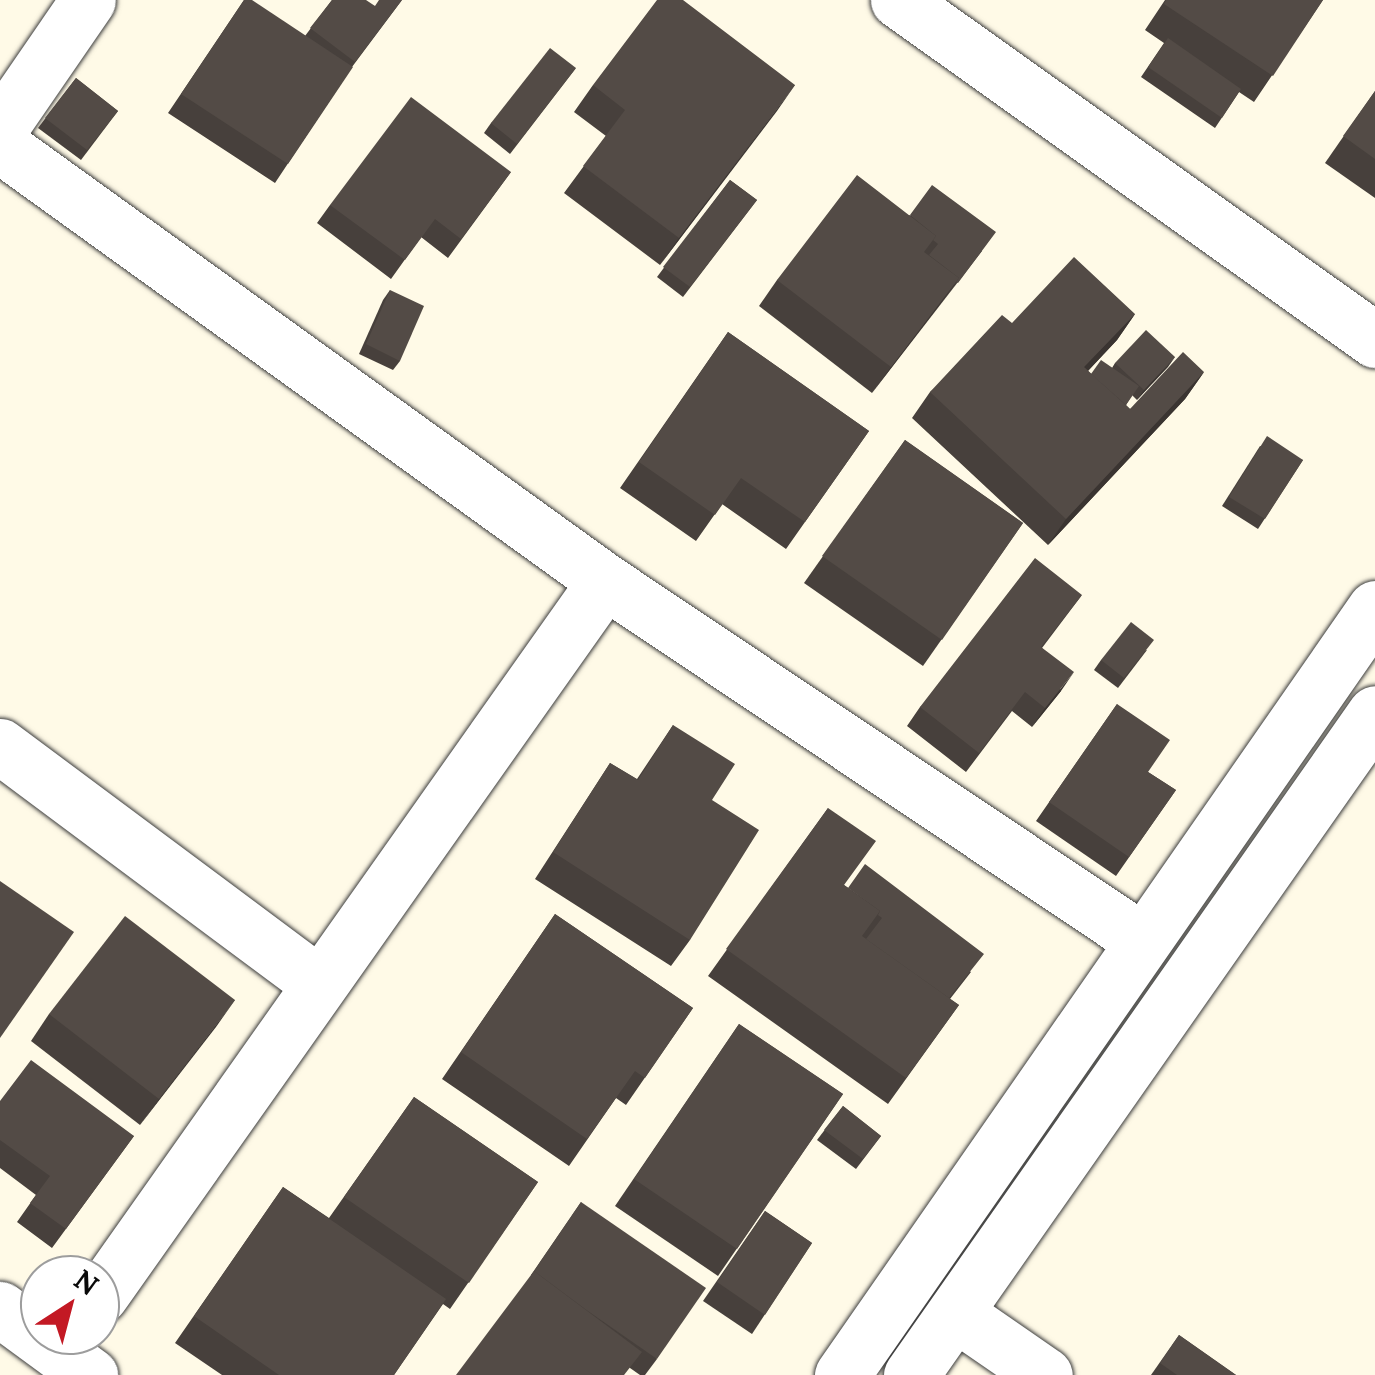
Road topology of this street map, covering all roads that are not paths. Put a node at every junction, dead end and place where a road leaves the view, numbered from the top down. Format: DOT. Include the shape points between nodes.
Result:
graph roads {
  1 [pos="88,0"];
  2 [pos="898,0"];
  3 [pos="952,16"];
  4 [pos="0,128"];
  5 [pos="0,145"];
  6 [pos="1375,340"];
  7 [pos="605,581"];
  8 [pos="1375,608"];
  9 [pos="1375,713"];
  10 [pos="0,746"];
  11 [pos="1143,941"];
  12 [pos="317,982"];
  13 [pos="120,1267"];
  14 [pos="955,1313"];
  15 [pos="842,1375"];
  16 [pos="911,1375"];
  17 [pos="1045,1375"];
  1 -- 4 [label="street"];
  2 -- 3 [label="street"];
  3 -- 6 [label="street"];
  5 -- 7 [label="street"];
  7 -- 11 [label="street"];
  7 -- 12 [label="street"];
  8 -- 11 [label="street"];
  9 -- 14 [label="street"];
  10 -- 12 [label="street"];
  11 -- 15 [label="street"];
  12 -- 13 [label="street"];
  14 -- 16 [label="street"];
  14 -- 17 [label="street"];
}
